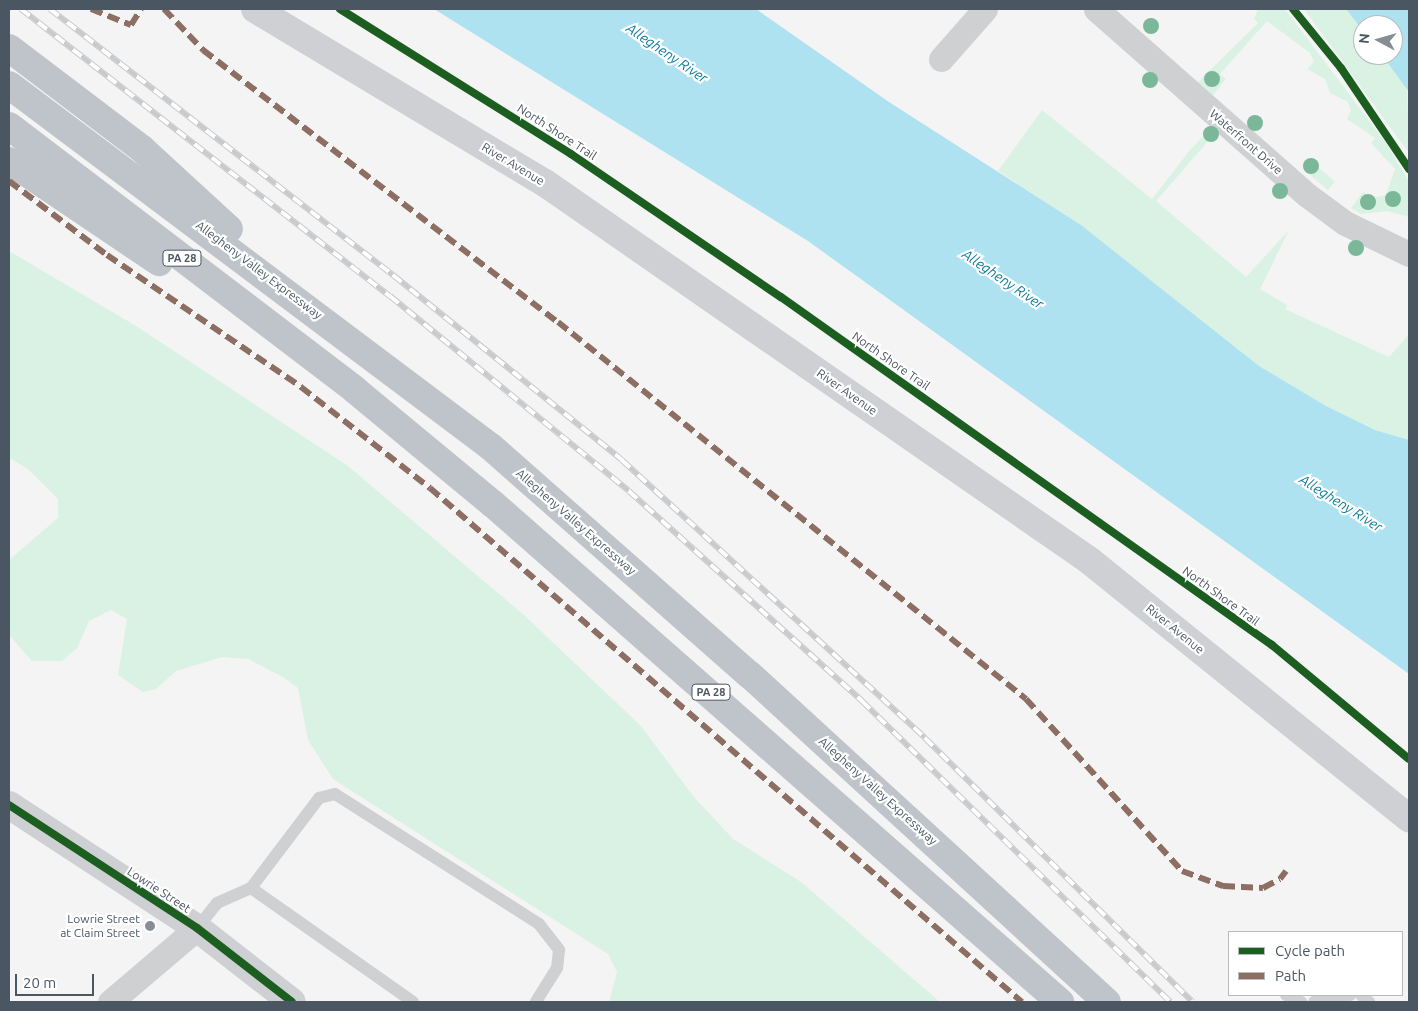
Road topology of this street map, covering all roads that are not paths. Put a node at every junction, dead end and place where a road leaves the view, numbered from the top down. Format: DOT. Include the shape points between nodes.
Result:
graph roads {
  1 [pos="255,9"];
  2 [pos="985,9"];
  3 [pos="1096,9"];
  4 [pos="9,48"];
  5 [pos="941,59"];
  6 [pos="9,85"];
  7 [pos="9,126"];
  8 [pos="9,161"];
  9 [pos="1409,254"];
  10 [pos="343,332"];
  11 [pos="355,390"];
  12 [pos="9,805"];
  13 [pos="1409,818"];
  14 [pos="251,888"];
  15 [pos="197,928"];
  16 [pos="1288,996"];
  17 [pos="1345,996"];
  18 [pos="110,1002"];
  19 [pos="292,1002"];
  20 [pos="413,1002"];
  21 [pos="536,1002"];
  22 [pos="1060,1002"];
  23 [pos="1107,1002"];
  24 [pos="1301,1002"];
  25 [pos="1314,1002"];
  1 -- 13 [label="street, River Avenue" via="545,182 1090,561"];
  2 -- 5 [label="street"];
  3 -- 9 [label="street, Waterfront Drive" via="1307,195 1346,223"];
  4 -- 10 [label="highway" via="142,149"];
  6 -- 10 [label="highway, Allegheny Valley Expressway / PA 28"];
  7 -- 11 [label="highway, PA 28"];
  8 -- 11 [label="highway"];
  10 -- 23 [label="highway, Allegheny Valley Expressway / PA 28" via="492,447 765,689"];
  11 -- 22 [label="highway, PA 28" via="728,707"];
  12 -- 15 [label="street, Lowrie Street"];
  14 -- 15 [label="lane" via="217,903"];
  14 -- 20 [label="lane"];
  14 -- 21 [label="lane" via="319,798 335,794 539,924 560,950 557,968"];
  15 -- 18 [label="street"];
  15 -- 19 [label="street, Lowrie Street"];
  16 -- 24 [label="lane"];
  17 -- 25 [label="lane"];
}
